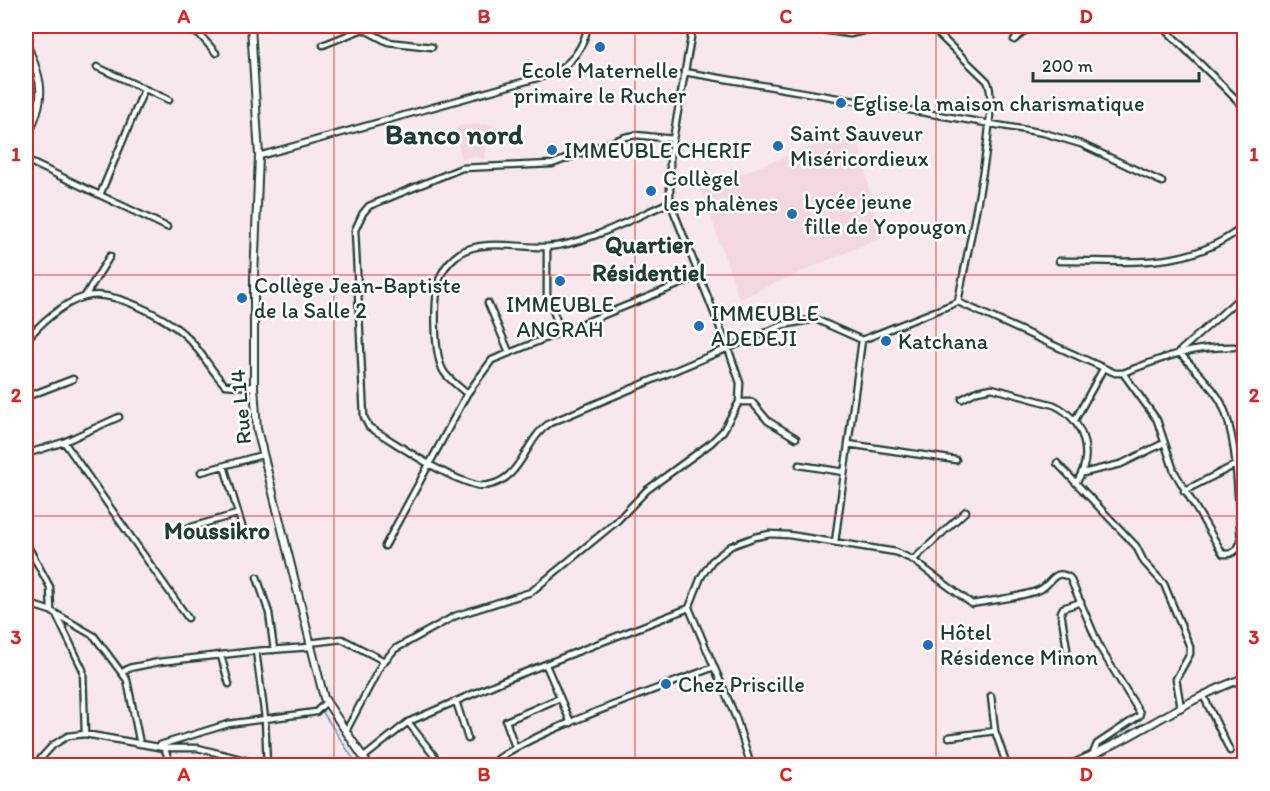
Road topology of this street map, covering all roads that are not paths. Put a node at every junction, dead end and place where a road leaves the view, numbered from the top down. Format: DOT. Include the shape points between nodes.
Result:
graph roads {
  1 [pos="184,26"];
  2 [pos="251,26"];
  3 [pos="588,26"];
  4 [pos="693,26"];
  5 [pos="793,26"];
  6 [pos="884,26"];
  7 [pos="930,26"];
  8 [pos="942,26"];
  9 [pos="1031,26"];
  10 [pos="1162,26"];
  11 [pos="362,27"];
  12 [pos="812,27"];
  13 [pos="938,33"];
  14 [pos="1014,40"];
  15 [pos="26,43"];
  16 [pos="323,45"];
  17 [pos="432,47"];
  18 [pos="216,53"];
  19 [pos="97,67"];
  20 [pos="684,72"];
  21 [pos="144,90"];
  22 [pos="169,100"];
  23 [pos="1245,107"];
  24 [pos="990,122"];
  25 [pos="673,139"];
  26 [pos="26,141"];
  27 [pos="259,156"];
  28 [pos="26,160"];
  29 [pos="1162,182"];
  30 [pos="100,195"];
  31 [pos="670,202"];
  32 [pos="1245,226"];
  33 [pos="166,227"];
  34 [pos="547,247"];
  35 [pos="110,256"];
  36 [pos="1059,261"];
  37 [pos="700,276"];
  38 [pos="1245,294"];
  39 [pos="85,296"];
  40 [pos="958,302"];
  41 [pos="488,303"];
  42 [pos="561,332"];
  43 [pos="862,340"];
  44 [pos="26,341"];
  45 [pos="1234,347"];
  46 [pos="728,348"];
  47 [pos="509,352"];
  48 [pos="1179,352"];
  49 [pos="1103,369"];
  50 [pos="1123,373"];
  51 [pos="73,379"];
  52 [pos="254,387"];
  53 [pos="467,394"];
  54 [pos="26,397"];
  55 [pos="962,399"];
  56 [pos="739,402"];
  57 [pos="119,417"];
  58 [pos="1075,420"];
  59 [pos="796,438"];
  60 [pos="64,442"];
  61 [pos="1164,443"];
  62 [pos="848,444"];
  63 [pos="26,454"];
  64 [pos="262,455"];
  65 [pos="956,460"];
  66 [pos="1057,463"];
  67 [pos="430,464"];
  68 [pos="799,465"];
  69 [pos="1235,465"];
  70 [pos="224,466"];
  71 [pos="201,472"];
  72 [pos="844,472"];
  73 [pos="1083,473"];
  74 [pos="1076,483"];
  75 [pos="1184,490"];
  76 [pos="966,511"];
  77 [pos="237,514"];
  78 [pos="188,528"];
  79 [pos="1240,532"];
  80 [pos="245,536"];
  81 [pos="835,542"];
  82 [pos="1245,542"];
  83 [pos="26,543"];
  84 [pos="385,546"];
  85 [pos="913,560"];
  86 [pos="257,577"];
  87 [pos="26,603"];
  88 [pos="1081,603"];
  89 [pos="689,608"];
  90 [pos="54,613"];
  91 [pos="188,618"];
  92 [pos="309,645"];
  93 [pos="1067,649"];
  94 [pos="274,650"];
  95 [pos="256,651"];
  96 [pos="221,656"];
  97 [pos="384,661"];
  98 [pos="546,665"];
  99 [pos="714,667"];
  100 [pos="123,672"];
  101 [pos="1245,678"];
  102 [pos="228,684"];
  103 [pos="1203,695"];
  104 [pos="991,696"];
  105 [pos="560,698"];
  106 [pos="456,701"];
  107 [pos="326,702"];
  108 [pos="1180,708"];
  109 [pos="265,718"];
  110 [pos="408,722"];
  111 [pos="572,723"];
  112 [pos="995,731"];
  113 [pos="345,733"];
  114 [pos="85,734"];
  115 [pos="949,737"];
  116 [pos="468,739"];
  117 [pos="140,744"];
  118 [pos="157,746"];
  119 [pos="515,747"];
  120 [pos="164,748"];
  121 [pos="1230,751"];
  122 [pos="1092,756"];
  123 [pos="363,758"];
  124 [pos="34,765"];
  125 [pos="172,765"];
  126 [pos="267,765"];
  127 [pos="369,765"];
  128 [pos="442,765"];
  129 [pos="491,765"];
  130 [pos="751,765"];
  131 [pos="1007,765"];
  132 [pos="1067,765"];
  1 -- 18 [label="street" via="201,36"];
  2 -- 27 [label="street, Rue L14"];
  3 -- 27 [label="street" via="574,60 555,73"];
  4 -- 20 [label="street"];
  5 -- 12 [label="street"];
  6 -- 12 [label="street" via="850,34"];
  7 -- 13 [label="street"];
  8 -- 13 [label="street"];
  9 -- 14 [label="street"];
  10 -- 23 [label="street"];
  11 -- 16 [label="street"];
  11 -- 17 [label="street" via="388,42"];
  13 -- 24 [label="street" via="990,85"];
  15 -- 26 [label="street" via="41,79 42,94"];
  19 -- 21 [label="street"];
  20 -- 24 [label="street"];
  20 -- 25 [label="street"];
  21 -- 22 [label="street"];
  21 -- 30 [label="street"];
  24 -- 29 [label="street" via="1065,138"];
  24 -- 40 [label="street"];
  25 -- 31 [label="street"];
  25 -- 67 [label="street" via="625,136 545,165 462,168 390,196 363,213 355,230 364,417 369,427"];
  27 -- 52 [label="street, Rue L14"];
  28 -- 30 [label="street"];
  30 -- 33 [label="street"];
  31 -- 34 [label="street" via="574,242"];
  31 -- 37 [label="street"];
  32 -- 36 [label="street" via="1223,242 1185,258 1141,263"];
  34 -- 42 [label="street" via="547,294"];
  34 -- 53 [label="street" via="476,247 462,252 442,273 437,288 440,362 444,373"];
  35 -- 39 [label="street"];
  37 -- 42 [label="street"];
  37 -- 46 [label="street"];
  38 -- 48 [label="street"];
  39 -- 44 [label="street" via="66,306"];
  39 -- 52 [label="street" via="128,303 159,317 188,338 225,385"];
  40 -- 43 [label="street"];
  40 -- 49 [label="street"];
  41 -- 47 [label="street"];
  42 -- 47 [label="street"];
  43 -- 46 [label="street" via="825,321 806,319"];
  43 -- 62 [label="street"];
  45 -- 48 [label="street" via="1205,346"];
  46 -- 56 [label="street" via="740,383"];
  46 -- 67 [label="street" via="550,423 536,435 512,473 495,483 477,485"];
  47 -- 53 [label="street" via="492,360"];
  48 -- 50 [label="street"];
  48 -- 69 [label="street" via="1219,399 1227,416"];
  49 -- 50 [label="street"];
  49 -- 58 [label="street"];
  50 -- 61 [label="street" via="1150,407"];
  51 -- 54 [label="street"];
  52 -- 64 [label="street, Rue L14"];
  53 -- 67 [label="street"];
  55 -- 58 [label="street" via="984,389 999,389 1054,405"];
  56 -- 59 [label="street" via="752,402 768,421"];
  56 -- 97 [label="street" via="723,431 711,443 647,490 616,522 535,589 454,616 395,649"];
  57 -- 60 [label="street"];
  58 -- 73 [label="street" via="1085,442"];
  60 -- 63 [label="street"];
  60 -- 91 [label="street"];
  61 -- 73 [label="street" via="1121,464"];
  61 -- 75 [label="street"];
  62 -- 65 [label="street"];
  62 -- 72 [label="street"];
  64 -- 70 [label="street"];
  64 -- 92 [label="street, Rue L14"];
  66 -- 74 [label="street"];
  67 -- 84 [label="street"];
  68 -- 72 [label="street"];
  69 -- 75 [label="street"];
  69 -- 79 [label="street"];
  70 -- 71 [label="street"];
  70 -- 77 [label="street"];
  72 -- 81 [label="street"];
  73 -- 74 [label="street"];
  74 -- 108 [label="street" via="1136,546 1144,562 1164,584 1190,646 1190,654 1176,679"];
  75 -- 79 [label="street" via="1223,554 1236,551"];
  76 -- 85 [label="street"];
  77 -- 78 [label="street"];
  77 -- 80 [label="street"];
  79 -- 82 [label="street"];
  81 -- 85 [label="street" via="880,548"];
  81 -- 89 [label="street" via="770,534 741,542 712,561"];
  83 -- 90 [label="street" via="50,587"];
  85 -- 88 [label="street" via="972,604 1038,590 1050,577 1061,574 1070,578"];
  86 -- 94 [label="street" via="269,613"];
  87 -- 90 [label="street"];
  88 -- 93 [label="street" via="1061,612"];
  88 -- 122 [label="street" via="1100,648 1140,713 1097,744"];
  89 -- 98 [label="street"];
  89 -- 99 [label="street"];
  90 -- 100 [label="street" via="94,636"];
  90 -- 114 [label="street" via="83,670"];
  92 -- 94 [label="street"];
  92 -- 97 [label="street" via="342,639"];
  92 -- 107 [label="street, Rue L14"];
  94 -- 95 [label="street"];
  95 -- 96 [label="street"];
  95 -- 109 [label="street"];
  96 -- 100 [label="street" via="159,662"];
  96 -- 102 [label="street"];
  97 -- 113 [label="street"];
  98 -- 105 [label="street"];
  98 -- 106 [label="street"];
  99 -- 111 [label="street"];
  99 -- 130 [label="street" via="743,735"];
  100 -- 117 [label="street"];
  101 -- 103 [label="street"];
  103 -- 108 [label="street"];
  103 -- 121 [label="street"];
  104 -- 112 [label="street"];
  105 -- 111 [label="street"];
  105 -- 119 [label="street" via="506,721"];
  106 -- 110 [label="street"];
  106 -- 116 [label="street"];
  107 -- 109 [label="street" via="316,712"];
  107 -- 113 [label="street, Rue L14"];
  108 -- 122 [label="street"];
  109 -- 118 [label="street" via="228,724"];
  109 -- 126 [label="street"];
  110 -- 123 [label="street"];
  110 -- 128 [label="street"];
  111 -- 119 [label="street"];
  112 -- 115 [label="street"];
  112 -- 131 [label="street"];
  113 -- 123 [label="street, Rue L14"];
  114 -- 117 [label="street"];
  114 -- 124 [label="street" via="68,736 52,745"];
  117 -- 118 [label="street"];
  118 -- 120 [label="street"];
  119 -- 129 [label="street"];
  120 -- 125 [label="street"];
  120 -- 126 [label="street" via="198,748"];
  122 -- 132 [label="street"];
  123 -- 127 [label="street, Rue L14"];
}
